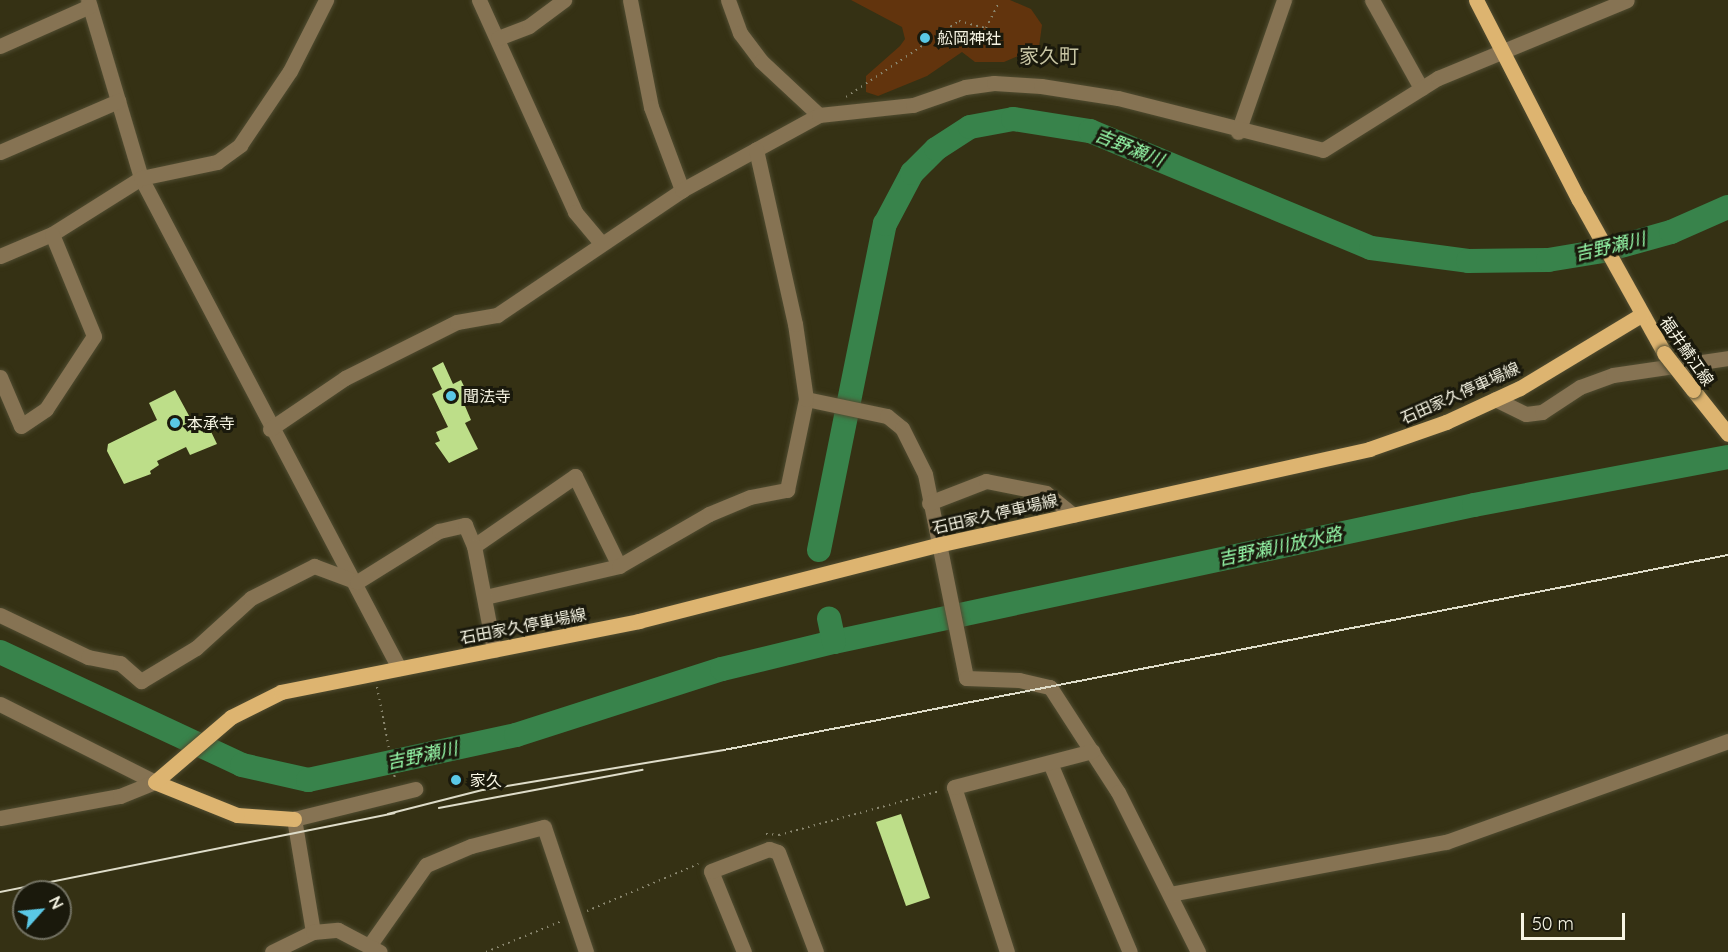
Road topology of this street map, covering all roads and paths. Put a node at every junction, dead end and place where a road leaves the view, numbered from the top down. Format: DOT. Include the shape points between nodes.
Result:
graph roads {
  1 [pos="326,0"];
  2 [pos="479,0"];
  3 [pos="564,0"];
  4 [pos="630,0"];
  5 [pos="728,0"];
  6 [pos="1284,0"];
  7 [pos="1372,0"];
  8 [pos="1476,0"];
  9 [pos="1627,0"];
  10 [pos="89,3"];
  11 [pos="999,3"];
  12 [pos="498,39"];
  13 [pos="0,46"];
  14 [pos="1504,52"];
  15 [pos="1421,88"];
  16 [pos="118,101"];
  17 [pos="819,115"];
  18 [pos="1238,132"];
  19 [pos="756,149"];
  20 [pos="0,152"];
  21 [pos="141,178"];
  22 [pos="682,190"];
  23 [pos="52,234"];
  24 [pos="600,242"];
  25 [pos="0,256"];
  26 [pos="1641,315"];
  27 [pos="1728,358"];
  28 [pos="0,377"];
  29 [pos="806,399"];
  30 [pos="1495,399"];
  31 [pos="270,429"];
  32 [pos="1728,434"];
  33 [pos="929,503"];
  34 [pos="1073,515"];
  35 [pos="937,545"];
  36 [pos="474,546"];
  37 [pos="619,566"];
  38 [pos="357,582"];
  39 [pos="485,597"];
  40 [pos="0,615"];
  41 [pos="494,650"];
  42 [pos="399,668"];
  43 [pos="378,693"];
  44 [pos="5,709"];
  45 [pos="1728,741"];
  46 [pos="1092,751"];
  47 [pos="1050,763"];
  48 [pos="155,782"];
  49 [pos="396,785"];
  50 [pos="415,789"];
  51 [pos="0,818"];
  52 [pos="294,819"];
  53 [pos="1170,894"];
  54 [pos="313,932"];
  55 [pos="375,949"];
  56 [pos="272,952"];
  57 [pos="586,952"];
  58 [pos="744,952"];
  59 [pos="816,952"];
  60 [pos="1007,952"];
  61 [pos="1130,952"];
  62 [pos="1198,952"];
  1 -- 21 [label="street" via="290,71 240,145 217,162"];
  2 -- 12 [label="street"];
  3 -- 12 [label="street" via="529,26"];
  4 -- 22 [label="street" via="651,107"];
  5 -- 17 [label="street" via="740,33 761,61"];
  6 -- 18 [label="street"];
  7 -- 15 [label="street"];
  8 -- 14 [label="main road"];
  9 -- 14 [label="street"];
  10 -- 13 [label="street"];
  10 -- 16 [label="street"];
  11 -- 17 [label="path" via="986,28 959,21"];
  12 -- 24 [label="street" via="575,212"];
  14 -- 15 [label="street"];
  14 -- 26 [label="main road"];
  15 -- 18 [label="street" via="1323,150"];
  16 -- 20 [label="street"];
  16 -- 21 [label="street"];
  17 -- 18 [label="street" via="913,105 965,87 994,83 1118,98"];
  17 -- 19 [label="street"];
  19 -- 22 [label="street"];
  19 -- 29 [label="street" via="795,324"];
  21 -- 23 [label="street"];
  21 -- 31 [label="street"];
  22 -- 24 [label="street"];
  23 -- 25 [label="street"];
  23 -- 28 [label="street" via="94,336 46,409 21,426"];
  24 -- 31 [label="street" via="497,315 457,322 345,378"];
  26 -- 30 [label="main road, 石田家久停車場線"];
  26 -- 32 [label="main road, 福井鯖江線, bridge" via="1664,353"];
  27 -- 30 [label="street" via="1612,375 1580,387 1542,412 1526,414"];
  29 -- 33 [label="street" via="887,416 902,428 918,459"];
  29 -- 37 [label="street" via="787,490 750,497 709,514"];
  30 -- 34 [label="main road, 石田家久停車場線" via="1369,449"];
  31 -- 38 [label="street"];
  33 -- 34 [label="street" via="986,481 1046,493"];
  33 -- 35 [label="street"];
  34 -- 35 [label="main road, 石田家久停車場線"];
  35 -- 41 [label="main road, 石田家久停車場線" via="639,621"];
  35 -- 46 [label="street" via="963,669 969,679 1018,680 1050,687"];
  36 -- 37 [label="street" via="575,476"];
  36 -- 38 [label="street" via="465,525 439,531"];
  36 -- 39 [label="street"];
  37 -- 39 [label="street"];
  38 -- 40 [label="street" via="314,566 251,598 196,648 141,681 120,663 88,657"];
  38 -- 42 [label="street"];
  39 -- 41 [label="street"];
  41 -- 42 [label="main road, 石田家久停車場線"];
  42 -- 48 [label="main road, 石田家久停車場線" via="281,692 242,709"];
  43 -- 49 [label="path"];
  44 -- 48 [label="street"];
  45 -- 53 [label="street" via="1446,842"];
  46 -- 47 [label="street"];
  46 -- 53 [label="street"];
  47 -- 60 [label="street" via="954,787"];
  47 -- 61 [label="street"];
  48 -- 51 [label="street" via="120,796"];
  48 -- 52 [label="main road" via="237,815"];
  50 -- 52 [label="street"];
  52 -- 54 [label="street"];
  53 -- 62 [label="street"];
  54 -- 55 [label="street" via="338,930"];
  54 -- 56 [label="street"];
  55 -- 57 [label="street" via="426,865 471,846 544,827"];
  58 -- 59 [label="street" via="711,871 769,849 778,852"];
}
